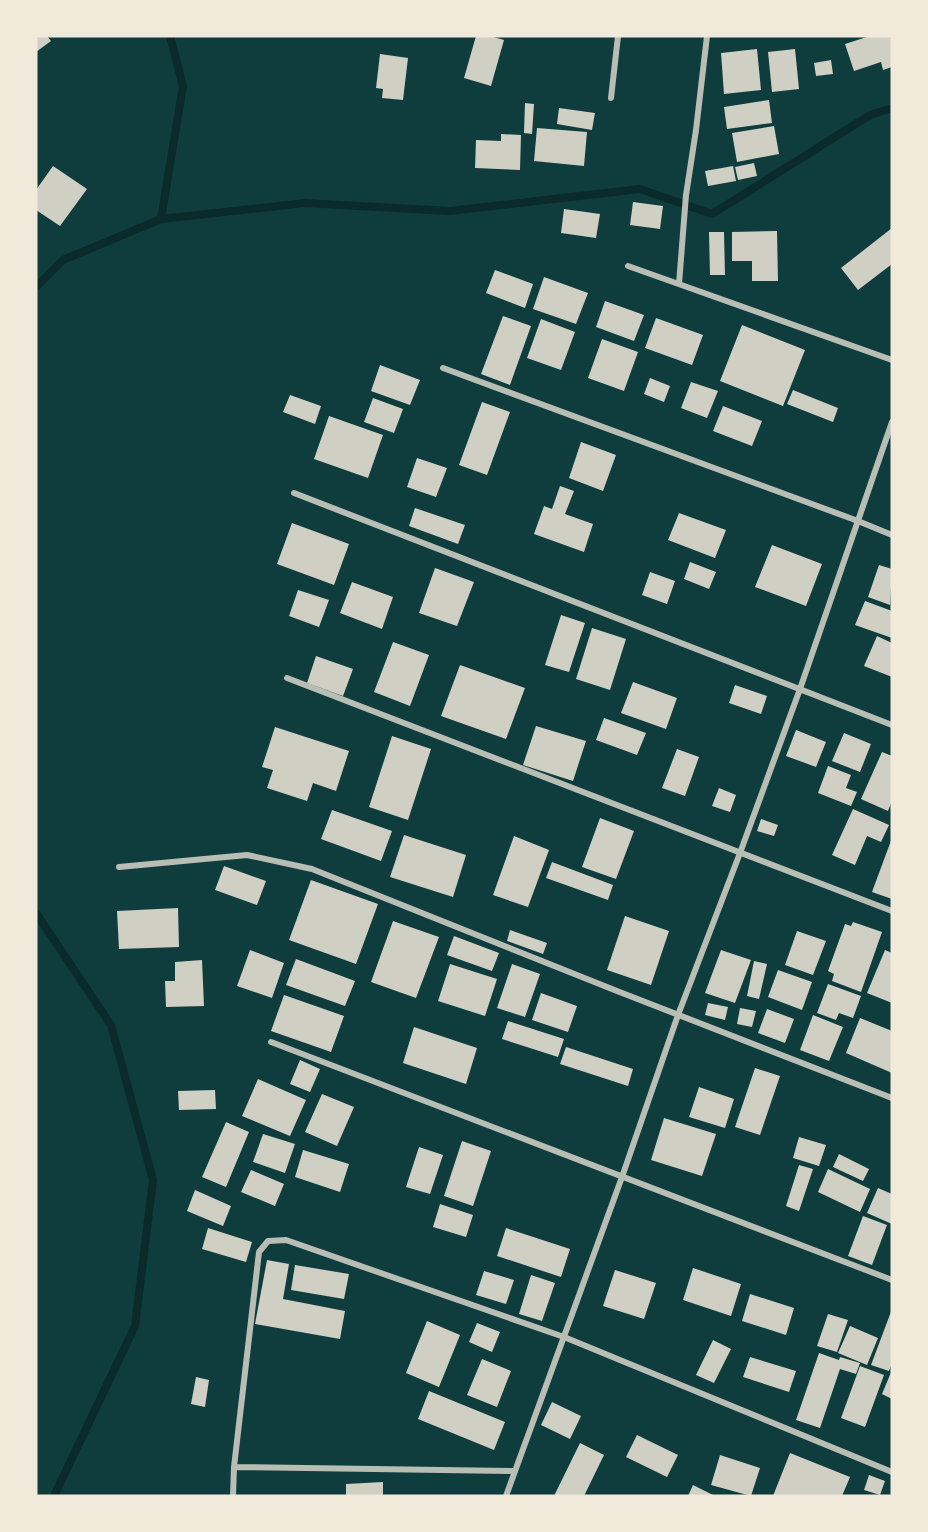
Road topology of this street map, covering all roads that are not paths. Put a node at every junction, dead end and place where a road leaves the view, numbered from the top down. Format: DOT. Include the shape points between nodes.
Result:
graph roads {
  1 [pos="618,36"];
  2 [pos="707,36"];
  3 [pos="611,98"];
  4 [pos="627,266"];
  5 [pos="679,284"];
  6 [pos="892,360"];
  7 [pos="443,368"];
  8 [pos="892,422"];
  9 [pos="294,493"];
  10 [pos="858,521"];
  11 [pos="892,535"];
  12 [pos="287,678"];
  13 [pos="800,689"];
  14 [pos="892,725"];
  15 [pos="740,853"];
  16 [pos="119,867"];
  17 [pos="892,911"];
  18 [pos="678,1015"];
  19 [pos="271,1042"];
  20 [pos="892,1098"];
  21 [pos="622,1177"];
  22 [pos="892,1280"];
  23 [pos="564,1337"];
  24 [pos="234,1467"];
  25 [pos="514,1472"];
  26 [pos="892,1472"];
  27 [pos="233,1496"];
  28 [pos="506,1496"];
  1 -- 3 [label="street"];
  2 -- 5 [label="street" via="686,195"];
  4 -- 5 [label="street"];
  5 -- 6 [label="street"];
  7 -- 10 [label="street"];
  8 -- 10 [label="street"];
  9 -- 13 [label="street"];
  10 -- 11 [label="street"];
  10 -- 13 [label="street"];
  12 -- 15 [label="street"];
  13 -- 14 [label="street"];
  13 -- 15 [label="street"];
  15 -- 17 [label="street"];
  15 -- 18 [label="street"];
  16 -- 18 [label="street" via="247,855 312,869"];
  18 -- 20 [label="street"];
  18 -- 21 [label="street"];
  19 -- 21 [label="street"];
  21 -- 22 [label="street"];
  21 -- 23 [label="street"];
  23 -- 24 [label="street" via="286,1240 268,1241 259,1251"];
  23 -- 25 [label="street"];
  23 -- 26 [label="street"];
  24 -- 25 [label="street"];
  24 -- 27 [label="street"];
  25 -- 28 [label="street"];
}
